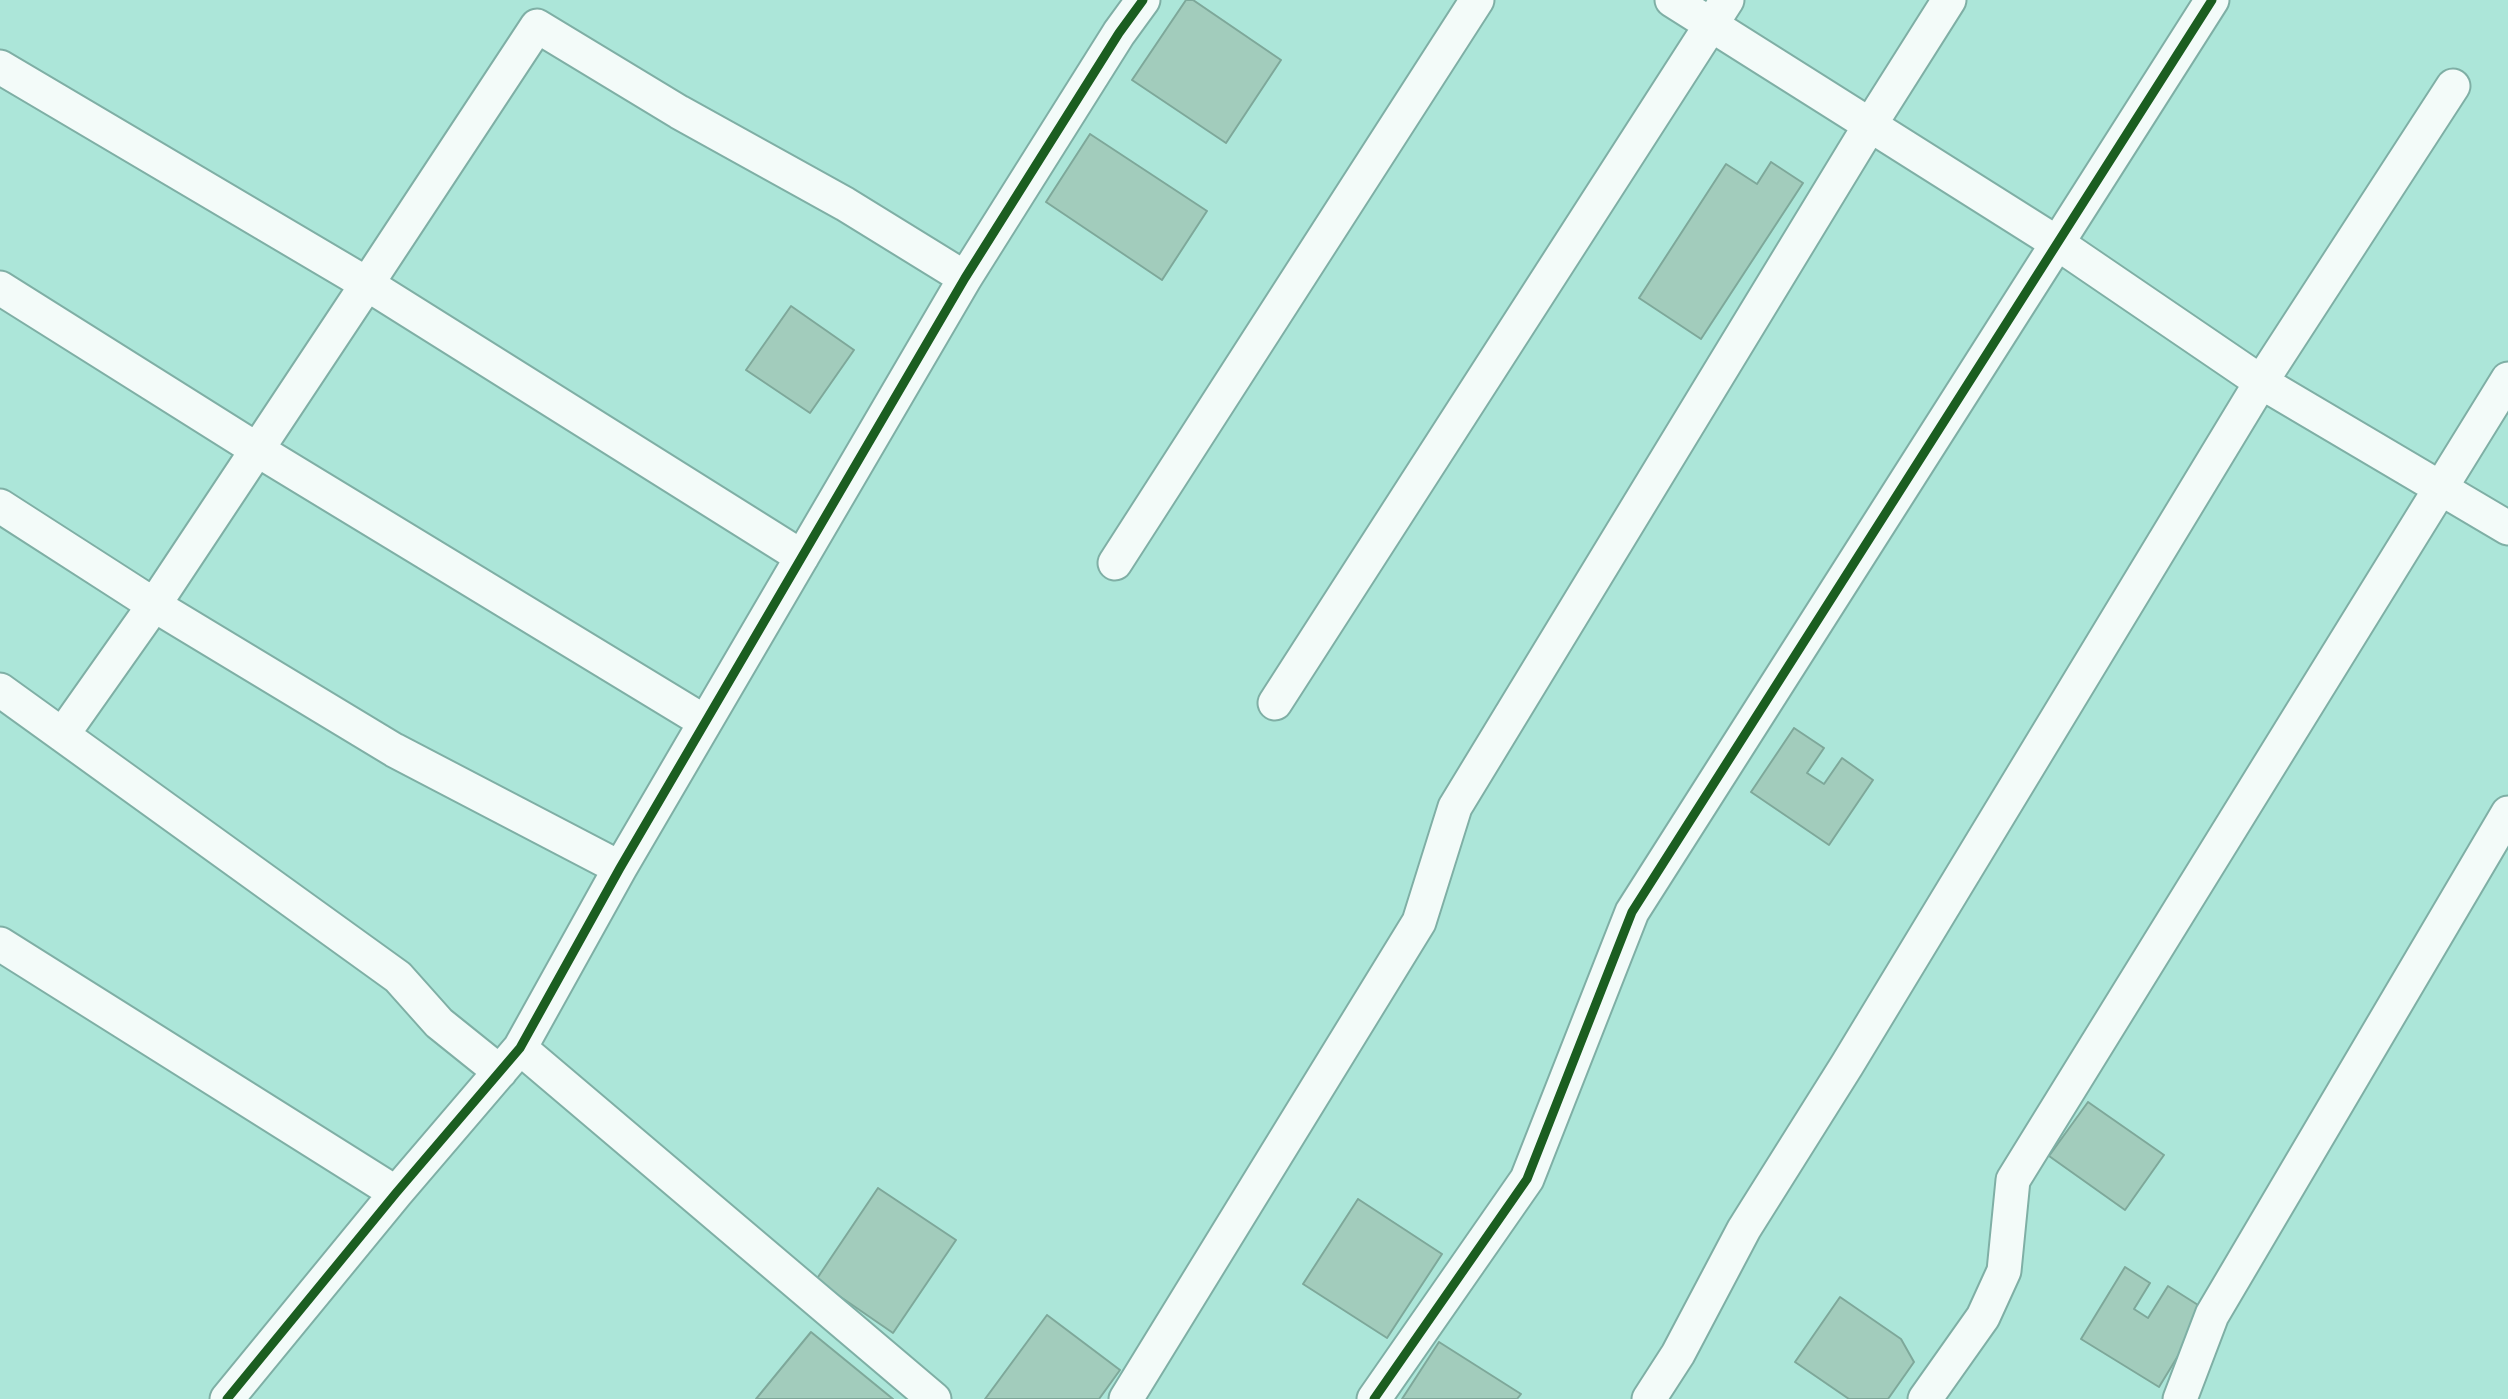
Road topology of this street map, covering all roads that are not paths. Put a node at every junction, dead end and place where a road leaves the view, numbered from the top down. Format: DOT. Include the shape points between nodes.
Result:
graph roads {
  1 [pos="1143,0"];
  2 [pos="1477,0"];
  3 [pos="1672,0"];
  4 [pos="1950,0"];
  5 [pos="2212,0"];
  6 [pos="1719,12"];
  7 [pos="0,67"];
  8 [pos="2453,86"];
  9 [pos="1870,125"];
  10 [pos="2057,243"];
  11 [pos="965,278"];
  12 [pos="367,284"];
  13 [pos="0,288"];
  14 [pos="2508,379"];
  15 [pos="2261,382"];
  16 [pos="256,449"];
  17 [pos="2442,486"];
  18 [pos="0,506"];
  19 [pos="2508,528"];
  20 [pos="802,557"];
  21 [pos="1115,563"];
  22 [pos="154,605"];
  23 [pos="0,690"];
  24 [pos="1275,703"];
  25 [pos="705,722"];
  26 [pos="63,734"];
  27 [pos="2508,813"];
  28 [pos="620,868"];
  29 [pos="0,944"];
  30 [pos="510,1060"];
  31 [pos="396,1193"];
  32 [pos="228,1399"];
  33 [pos="934,1399"];
  34 [pos="1126,1399"];
  35 [pos="1374,1399"];
  36 [pos="1649,1399"];
  37 [pos="1925,1399"];
  38 [pos="2180,1399"];
  1 -- 11 [label="street"];
  2 -- 21 [label="street"];
  3 -- 6 [label="street"];
  4 -- 9 [label="street"];
  5 -- 10 [label="street"];
  6 -- 9 [label="street"];
  6 -- 24 [label="street"];
  7 -- 12 [label="street"];
  8 -- 15 [label="street"];
  9 -- 10 [label="street"];
  9 -- 34 [label="street" via="1455,807 1419,922"];
  10 -- 15 [label="street"];
  10 -- 35 [label="street" via="1632,912 1527,1179"];
  11 -- 12 [label="street" via="537,26"];
  11 -- 20 [label="street"];
  12 -- 16 [label="street"];
  12 -- 20 [label="street"];
  13 -- 16 [label="street"];
  14 -- 17 [label="street"];
  15 -- 17 [label="street"];
  15 -- 36 [label="street" via="1744,1229"];
  16 -- 22 [label="street"];
  16 -- 25 [label="street"];
  17 -- 19 [label="street"];
  17 -- 37 [label="street" via="2013,1180 2004,1271 1983,1317"];
  18 -- 22 [label="street"];
  20 -- 25 [label="street"];
  22 -- 26 [label="street"];
  22 -- 28 [label="street" via="394,750"];
  23 -- 26 [label="street"];
  25 -- 28 [label="street"];
  26 -- 30 [label="street" via="398,977 439,1023"];
  27 -- 38 [label="street" via="2213,1315"];
  28 -- 30 [label="street"];
  29 -- 31 [label="street"];
  30 -- 31 [label="street"];
  30 -- 33 [label="street"];
  31 -- 32 [label="street"];
}
